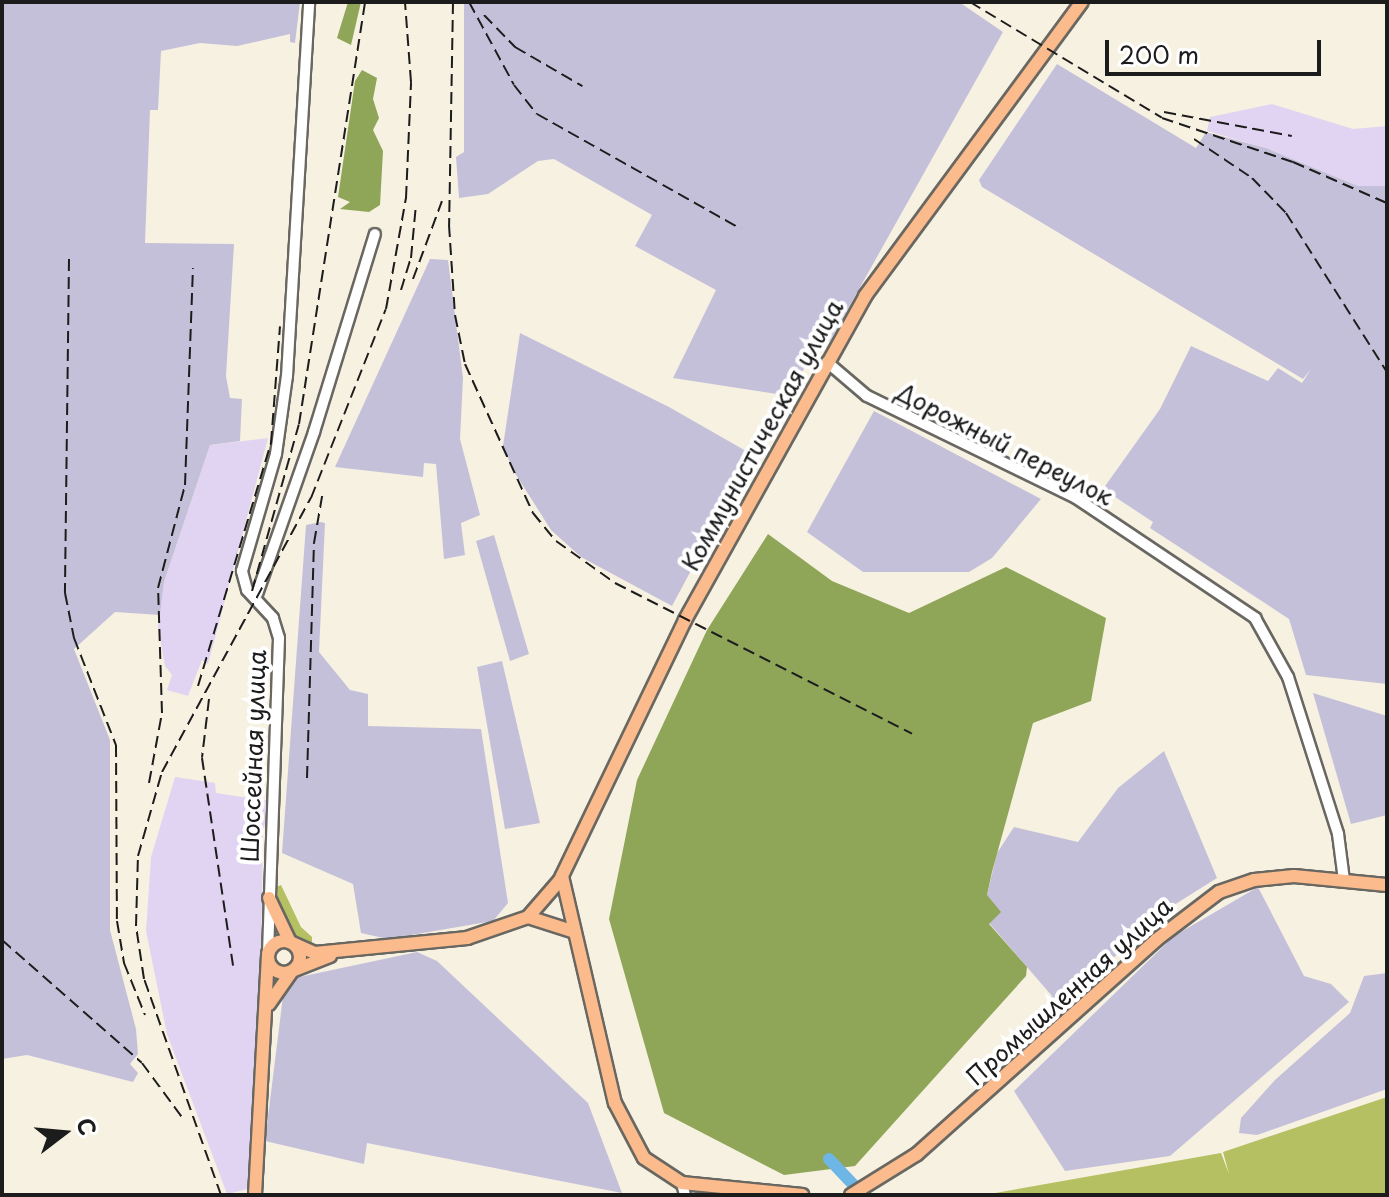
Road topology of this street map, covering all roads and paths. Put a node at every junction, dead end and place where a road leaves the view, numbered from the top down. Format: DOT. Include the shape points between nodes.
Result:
graph roads {
  1 [pos="309,2"];
  2 [pos="1082,2"];
  3 [pos="375,234"];
  4 [pos="827,362"];
  5 [pos="257,594"];
  6 [pos="562,876"];
  7 [pos="1344,880"];
  8 [pos="1387,885"];
  9 [pos="269,898"];
  10 [pos="545,898"];
  11 [pos="567,906"];
  12 [pos="528,917"];
  13 [pos="550,921"];
  14 [pos="572,931"];
  15 [pos="290,942"];
  16 [pos="268,953"];
  17 [pos="337,954"];
  18 [pos="292,971"];
  19 [pos="266,1011"];
  20 [pos="683,1189"];
  21 [pos="777,1194"];
  22 [pos="255,1195"];
  23 [pos="802,1195"];
  24 [pos="851,1195"];
  1 -- 9 [label="street, Шоссейная улица" via="298,254 284,402 273,467 242,571 244,585 273,618 279,638"];
  2 -- 4 [label="main road, Коммунистическая улица" via="874,282"];
  3 -- 5 [label="street"];
  4 -- 6 [label="main road, Коммунистическая улица" via="680,631"];
  4 -- 7 [label="street, Дорожный переулок" via="867,396 1076,498 1255,618 1288,677 1338,834"];
  6 -- 10 [label="main road, Коммунистическая улица"];
  6 -- 11 [label="main road"];
  7 -- 8 [label="main road, Промышленная улица"];
  7 -- 24 [label="main road, Промышленная улица" via="1254,880 1219,892 1156,940 917,1154"];
  9 -- 15 [label="main road"];
  9 -- 16 [label="street, Шоссейная улица"];
  10 -- 11 [label="main road" via="557,894"];
  10 -- 12 [label="main road, Коммунистическая улица"];
  10 -- 13 [label="main road" via="541,910"];
  11 -- 13 [label="main road" via="562,919"];
  11 -- 14 [label="main road"];
  12 -- 13 [label="main road"];
  12 -- 17 [label="main road" via="467,938"];
  13 -- 14 [label="main road"];
  14 -- 20 [label="main road" via="615,1103 644,1158"];
  15 -- 16 [label="main road" via="277,943"];
  15 -- 17 [label="main road" via="306,951"];
  15 -- 18 [label="main road" via="300,958"];
  16 -- 18 [label="main road" via="276,971"];
  16 -- 19 [label="main road, Шоссейная улица"];
  17 -- 18 [label="main road"];
  18 -- 19 [label="main road" via="279,983"];
  19 -- 22 [label="main road, Шоссейная улица"];
  20 -- 21 [label="main road"];
  21 -- 23 [label="main road"];
}
